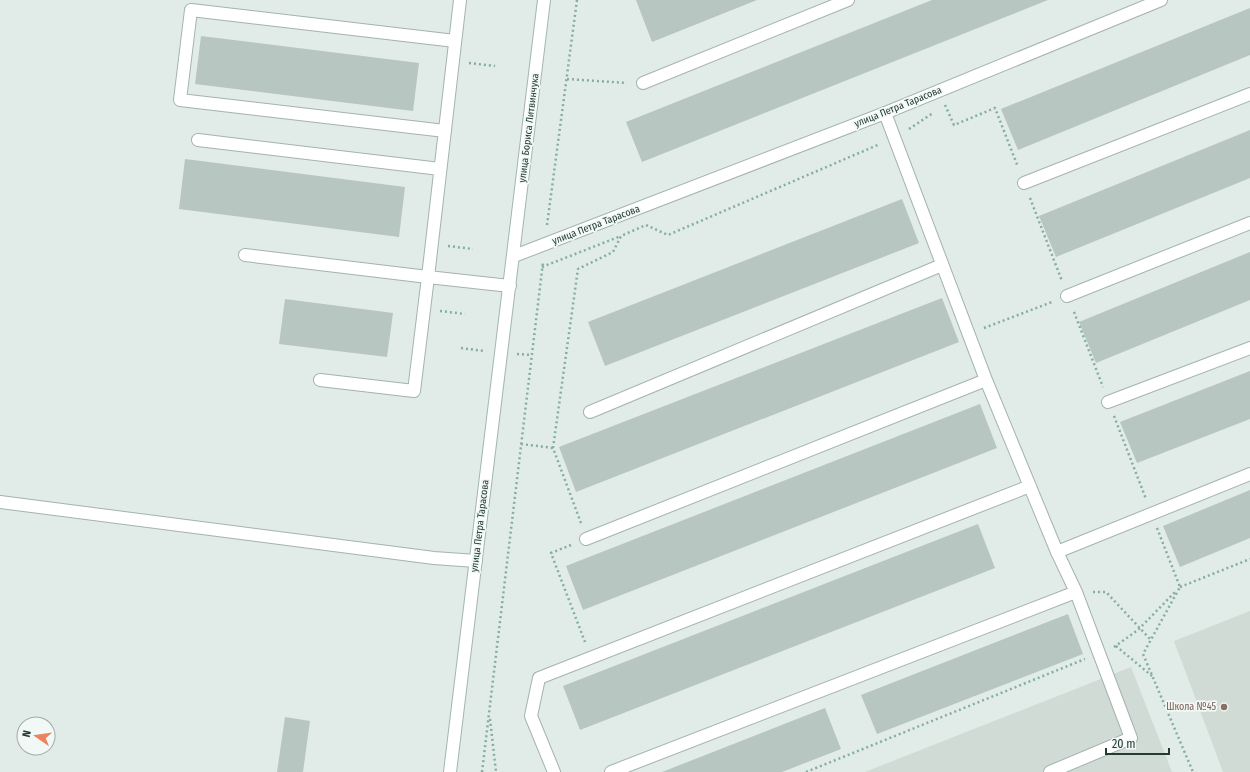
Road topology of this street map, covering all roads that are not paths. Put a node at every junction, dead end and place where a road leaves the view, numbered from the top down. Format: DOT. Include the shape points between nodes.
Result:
graph roads {
  1 [pos="460,0"];
  2 [pos="544,0"];
  3 [pos="848,0"];
  4 [pos="1161,0"];
  5 [pos="1144,3"];
  6 [pos="455,41"];
  7 [pos="643,84"];
  8 [pos="1250,94"];
  9 [pos="885,113"];
  10 [pos="445,131"];
  11 [pos="198,140"];
  12 [pos="440,169"];
  13 [pos="1024,184"];
  14 [pos="1250,223"];
  15 [pos="245,255"];
  16 [pos="514,256"];
  17 [pos="942,265"];
  18 [pos="428,277"];
  19 [pos="510,286"];
  20 [pos="1067,296"];
  21 [pos="1250,348"];
  22 [pos="320,380"];
  23 [pos="986,380"];
  24 [pos="1108,402"];
  25 [pos="590,412"];
  26 [pos="1250,474"];
  27 [pos="1030,486"];
  28 [pos="0,502"];
  29 [pos="586,539"];
  30 [pos="1057,552"];
  31 [pos="476,561"];
  32 [pos="1076,592"];
  33 [pos="450,772"];
  34 [pos="554,772"];
  35 [pos="611,772"];
  36 [pos="1050,772"];
  1 -- 6 [label="street"];
  2 -- 16 [label="street, улица Бориса Литвинчука"];
  3 -- 7 [label="street"];
  4 -- 5 [label="street, улица Петра Тарасова"];
  5 -- 9 [label="street, улица Петра Тарасова"];
  6 -- 10 [label="street"];
  6 -- 10 [label="street" via="191,10 180,100"];
  8 -- 13 [label="street"];
  9 -- 16 [label="street, улица Петра Тарасова"];
  9 -- 17 [label="street"];
  10 -- 12 [label="street"];
  11 -- 12 [label="street"];
  12 -- 18 [label="street"];
  14 -- 20 [label="street"];
  15 -- 18 [label="street"];
  16 -- 19 [label="street, улица Петра Тарасова"];
  17 -- 23 [label="street"];
  17 -- 25 [label="street"];
  18 -- 19 [label="street"];
  18 -- 22 [label="street" via="414,391"];
  19 -- 31 [label="street, улица Петра Тарасова"];
  21 -- 24 [label="street"];
  23 -- 27 [label="street"];
  23 -- 29 [label="street"];
  26 -- 30 [label="street"];
  27 -- 30 [label="street"];
  27 -- 34 [label="street" via="540,678 531,716"];
  28 -- 31 [label="street" via="434,558"];
  30 -- 32 [label="street"];
  31 -- 33 [label="street, улица Петра Тарасова"];
  32 -- 35 [label="street"];
  32 -- 36 [label="street" via="1131,738"];
}
